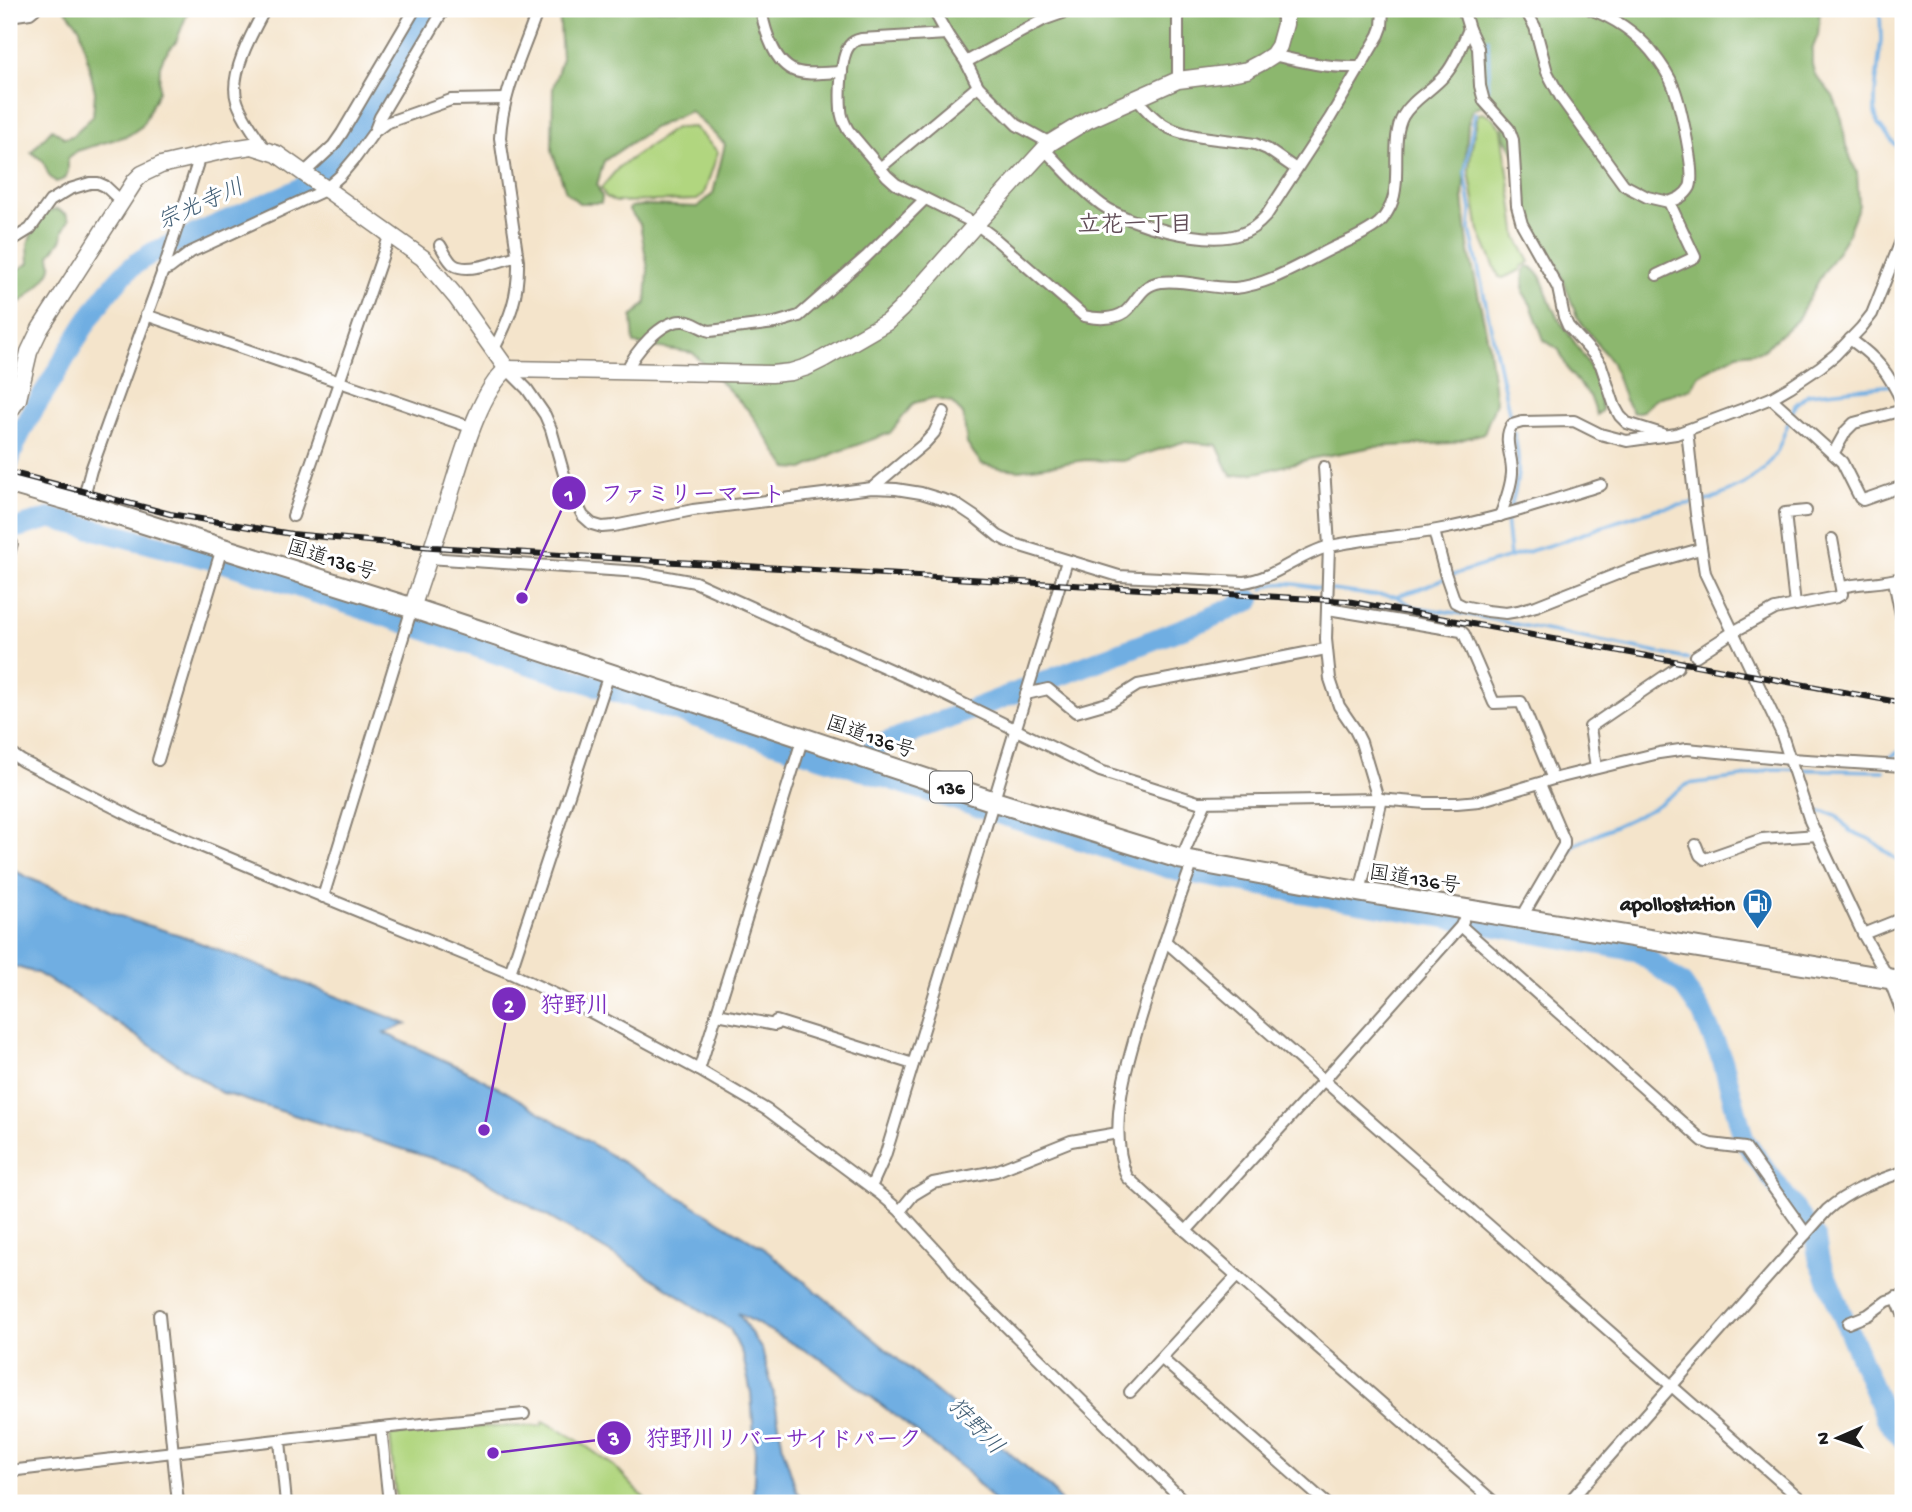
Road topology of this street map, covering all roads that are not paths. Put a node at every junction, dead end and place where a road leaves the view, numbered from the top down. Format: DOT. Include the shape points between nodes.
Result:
graph roads {
  1 [pos="35,9"];
  2 [pos="265,9"];
  3 [pos="415,9"];
  4 [pos="444,9"];
  5 [pos="538,9"];
  6 [pos="767,9"];
  7 [pos="933,9"];
  8 [pos="1073,9"];
  9 [pos="1178,9"];
  10 [pos="1286,9"];
  11 [pos="1383,9"];
  12 [pos="1464,9"];
  13 [pos="1525,9"];
  14 [pos="1597,10"];
  15 [pos="9,16"];
  16 [pos="1469,29"];
  17 [pos="947,34"];
  18 [pos="1273,55"];
  19 [pos="966,62"];
  20 [pos="1359,67"];
  21 [pos="842,72"];
  22 [pos="1178,80"];
  23 [pos="978,86"];
  24 [pos="1136,98"];
  25 [pos="506,99"];
  26 [pos="374,132"];
  27 [pos="1047,146"];
  28 [pos="264,148"];
  29 [pos="200,156"];
  30 [pos="880,168"];
  31 [pos="1296,169"];
  32 [pos="306,173"];
  33 [pos="324,187"];
  34 [pos="925,199"];
  35 [pos="121,201"];
  36 [pos="1669,202"];
  37 [pos="976,224"];
  38 [pos="390,234"];
  39 [pos="1903,236"];
  40 [pos="9,242"];
  41 [pos="440,245"];
  42 [pos="517,256"];
  43 [pos="163,268"];
  44 [pos="1657,275"];
  45 [pos="146,315"];
  46 [pos="1850,339"];
  47 [pos="494,349"];
  48 [pos="507,369"];
  49 [pos="626,372"];
  50 [pos="339,382"];
  51 [pos="1772,398"];
  52 [pos="1903,404"];
  53 [pos="1903,410"];
  54 [pos="9,412"];
  55 [pos="944,412"];
  56 [pos="473,428"];
  57 [pos="1687,430"];
  58 [pos="1668,436"];
  59 [pos="1833,454"];
  60 [pos="1324,467"];
  61 [pos="17,485"];
  62 [pos="1601,485"];
  63 [pos="872,488"];
  64 [pos="1903,497"];
  65 [pos="82,504"];
  66 [pos="1806,511"];
  67 [pos="293,516"];
  68 [pos="1500,516"];
  69 [pos="1434,531"];
  70 [pos="1832,539"];
  71 [pos="12,543"];
  72 [pos="1329,546"];
  73 [pos="222,548"];
  74 [pos="1700,549"];
  75 [pos="9,555"];
  76 [pos="428,558"];
  77 [pos="1067,561"];
  78 [pos="1899,579"];
  79 [pos="1842,587"];
  80 [pos="1795,605"];
  81 [pos="1328,609"];
  82 [pos="409,619"];
  83 [pos="1903,624"];
  84 [pos="1732,632"];
  85 [pos="1326,649"];
  86 [pos="1696,656"];
  87 [pos="1678,667"];
  88 [pos="609,674"];
  89 [pos="1026,694"];
  90 [pos="1015,730"];
  91 [pos="803,737"];
  92 [pos="9,752"];
  93 [pos="1790,759"];
  94 [pos="158,760"];
  95 [pos="1903,766"];
  96 [pos="1596,768"];
  97 [pos="1553,779"];
  98 [pos="1540,784"];
  99 [pos="1380,799"];
  100 [pos="993,801"];
  101 [pos="1206,802"];
  102 [pos="1817,835"];
  103 [pos="1696,845"];
  104 [pos="1187,860"];
  105 [pos="1360,892"];
  106 [pos="323,897"];
  107 [pos="1464,918"];
  108 [pos="1903,918"];
  109 [pos="1524,919"];
  110 [pos="1863,934"];
  111 [pos="1165,941"];
  112 [pos="510,973"];
  113 [pos="1896,980"];
  114 [pos="716,1014"];
  115 [pos="1903,1014"];
  116 [pos="912,1064"];
  117 [pos="699,1070"];
  118 [pos="1324,1080"];
  119 [pos="1118,1133"];
  120 [pos="1903,1172"];
  121 [pos="871,1187"];
  122 [pos="900,1211"];
  123 [pos="1186,1231"];
  124 [pos="1806,1234"];
  125 [pos="1237,1276"];
  126 [pos="1900,1296"];
  127 [pos="1903,1314"];
  128 [pos="159,1315"];
  129 [pos="1848,1323"];
  130 [pos="1162,1359"];
  131 [pos="1672,1386"];
  132 [pos="1130,1392"];
  133 [pos="524,1414"];
  134 [pos="381,1428"];
  135 [pos="280,1441"];
  136 [pos="173,1452"];
  137 [pos="9,1471"];
  138 [pos="178,1503"];
  139 [pos="286,1503"];
  140 [pos="389,1503"];
  141 [pos="1186,1503"];
  142 [pos="1326,1503"];
  143 [pos="1495,1503"];
  144 [pos="1568,1503"];
  145 [pos="1805,1503"];
  1 -- 15 [label="street"];
  2 -- 28 [label="street" via="243,54 234,88"];
  3 -- 32 [label="street" via="342,133"];
  4 -- 26 [label="street"];
  5 -- 25 [label="street"];
  6 -- 21 [label="street" via="762,14 764,27 786,68 801,73"];
  7 -- 17 [label="street"];
  8 -- 19 [label="street"];
  9 -- 22 [label="street"];
  10 -- 18 [label="street" via="1283,36"];
  11 -- 20 [label="street" via="1382,27"];
  12 -- 16 [label="street"];
  13 -- 36 [label="street" via="1561,98 1624,185"];
  14 -- 36 [label="street" via="1641,41 1673,85 1692,179 1682,196"];
  16 -- 37 [label="street" via="1446,74 1401,118 1395,185 1391,205 1381,221 1270,278 1232,288 1157,283 1139,294 1125,312 1095,319 1084,316"];
  16 -- 58 [label="street" via="1478,48 1483,101 1509,129 1513,140 1522,224 1554,279 1568,326 1601,365 1620,416 1627,423"];
  17 -- 19 [label="street"];
  17 -- 21 [label="street" via="860,39 849,45"];
  18 -- 20 [label="street" via="1337,68"];
  18 -- 22 [label="street" via="1247,70"];
  19 -- 23 [label="street"];
  20 -- 31 [label="street"];
  21 -- 30 [label="street" via="843,121"];
  22 -- 24 [label="street"];
  23 -- 27 [label="street" via="1017,125"];
  23 -- 30 [label="street"];
  24 -- 27 [label="street"];
  24 -- 31 [label="street" via="1164,126 1255,144"];
  25 -- 26 [label="street" via="451,100 386,123"];
  25 -- 42 [label="street" via="500,138"];
  26 -- 33 [label="street" via="340,176"];
  27 -- 31 [label="street" via="1082,189 1125,219 1213,238 1242,234 1256,226"];
  27 -- 37 [label="street"];
  28 -- 29 [label="street"];
  28 -- 32 [label="street"];
  29 -- 35 [label="street" via="150,169"];
  29 -- 43 [label="street"];
  30 -- 34 [label="street" via="896,184"];
  32 -- 33 [label="street"];
  33 -- 38 [label="street"];
  33 -- 43 [label="street" via="318,194"];
  34 -- 37 [label="street"];
  34 -- 49 [label="street" via="799,316 710,331 674,321 644,345"];
  35 -- 40 [label="street" via="98,183 70,189 50,201 30,229"];
  35 -- 54 [label="street" via="40,329 29,352 18,399"];
  36 -- 44 [label="street" via="1695,257"];
  37 -- 49 [label="street" via="887,321 807,367 772,374"];
  38 -- 47 [label="street" via="440,276"];
  38 -- 50 [label="street"];
  39 -- 46 [label="street" via="1872,314"];
  41 -- 42 [label="street" via="453,264 462,268"];
  42 -- 47 [label="street" via="515,300"];
  43 -- 45 [label="street"];
  45 -- 50 [label="street"];
  45 -- 65 [label="street"];
  46 -- 51 [label="street" via="1821,368"];
  46 -- 52 [label="street" via="1891,377"];
  47 -- 48 [label="street"];
  48 -- 49 [label="street"];
  48 -- 56 [label="street" via="486,396"];
  48 -- 63 [label="street" via="545,415 567,485 592,524 614,526 694,510"];
  50 -- 56 [label="street"];
  50 -- 67 [label="street"];
  51 -- 57 [label="street"];
  51 -- 59 [label="street"];
  53 -- 59 [label="street" via="1854,423"];
  55 -- 63 [label="street" via="925,443"];
  56 -- 76 [label="street"];
  57 -- 58 [label="street"];
  57 -- 74 [label="street"];
  58 -- 68 [label="street" via="1627,441 1570,421 1512,425 1507,433 1512,473"];
  59 -- 64 [label="street" via="1863,500 1897,488"];
  60 -- 72 [label="street"];
  61 -- 65 [label="highway, 国道136号 / 136"];
  62 -- 68 [label="street"];
  63 -- 77 [label="street" via="921,493 954,503 1011,544"];
  65 -- 73 [label="highway, 国道136号 / 136"];
  66 -- 80 [label="street" via="1785,513"];
  68 -- 69 [label="street"];
  69 -- 72 [label="street"];
  69 -- 74 [label="street" via="1455,602 1506,613"];
  70 -- 79 [label="street"];
  71 -- 75 [label="street"];
  72 -- 77 [label="street" via="1263,578 1244,582 1118,576"];
  72 -- 81 [label="street"];
  73 -- 82 [label="highway, 国道136号 / 136"];
  73 -- 94 [label="street"];
  74 -- 84 [label="street" via="1705,573"];
  76 -- 82 [label="street"];
  76 -- 90 [label="street" via="640,572 695,582"];
  77 -- 89 [label="street"];
  78 -- 79 [label="street"];
  78 -- 83 [label="street"];
  79 -- 80 [label="street" via="1837,597"];
  80 -- 84 [label="street" via="1775,609"];
  81 -- 85 [label="street"];
  81 -- 97 [label="street" via="1461,631 1494,703 1521,702"];
  82 -- 88 [label="highway, 国道136号 / 136"];
  82 -- 106 [label="street"];
  84 -- 86 [label="street"];
  84 -- 93 [label="street"];
  85 -- 89 [label="street" via="1138,685 1111,702 1084,711 1076,712 1048,689"];
  85 -- 99 [label="street" via="1333,694 1361,743"];
  87 -- 96 [label="street" via="1590,727"];
  88 -- 91 [label="highway, 国道136号 / 136"];
  88 -- 112 [label="street"];
  89 -- 90 [label="street"];
  90 -- 100 [label="street"];
  90 -- 101 [label="street" via="1100,771"];
  91 -- 100 [label="highway, 国道136号 / 136"];
  91 -- 114 [label="street"];
  92 -- 106 [label="street" via="141,821"];
  93 -- 95 [label="street"];
  93 -- 96 [label="street" via="1686,749"];
  93 -- 102 [label="street"];
  96 -- 97 [label="street"];
  97 -- 98 [label="street"];
  98 -- 99 [label="street" via="1457,803"];
  98 -- 109 [label="street" via="1564,845"];
  99 -- 101 [label="street"];
  99 -- 105 [label="street"];
  100 -- 104 [label="highway, 国道136号 / 136"];
  100 -- 116 [label="street"];
  101 -- 104 [label="street"];
  102 -- 103 [label="street" via="1762,839 1705,859"];
  102 -- 110 [label="street"];
  104 -- 105 [label="highway, 国道136号 / 136"];
  104 -- 111 [label="street"];
  105 -- 107 [label="highway, 国道136号 / 136"];
  106 -- 112 [label="street"];
  107 -- 109 [label="highway, 国道136号 / 136"];
  107 -- 118 [label="street"];
  107 -- 124 [label="street" via="1703,1141 1745,1148"];
  108 -- 110 [label="street"];
  109 -- 113 [label="highway, 国道136号 / 136"];
  110 -- 113 [label="street"];
  111 -- 118 [label="street"];
  111 -- 119 [label="street" via="1125,1070"];
  112 -- 117 [label="street"];
  113 -- 115 [label="street"];
  114 -- 116 [label="street" via="775,1025 776,1021"];
  114 -- 117 [label="street"];
  116 -- 121 [label="street"];
  117 -- 121 [label="street" via="767,1110"];
  118 -- 123 [label="street"];
  118 -- 131 [label="street"];
  119 -- 122 [label="street" via="1071,1141 996,1171 933,1183 913,1195"];
  119 -- 123 [label="street" via="1127,1177"];
  120 -- 124 [label="street" via="1843,1198"];
  121 -- 122 [label="street"];
  122 -- 141 [label="street" via="964,1285"];
  123 -- 125 [label="street"];
  124 -- 131 [label="street"];
  125 -- 130 [label="street"];
  125 -- 143 [label="street"];
  126 -- 127 [label="street"];
  126 -- 129 [label="street"];
  128 -- 136 [label="street"];
  130 -- 132 [label="street"];
  130 -- 142 [label="street"];
  131 -- 144 [label="street"];
  131 -- 145 [label="street"];
  133 -- 134 [label="street"];
  134 -- 135 [label="street"];
  134 -- 140 [label="street"];
  135 -- 136 [label="street"];
  135 -- 139 [label="street"];
  136 -- 137 [label="street"];
  136 -- 138 [label="street"];
}
